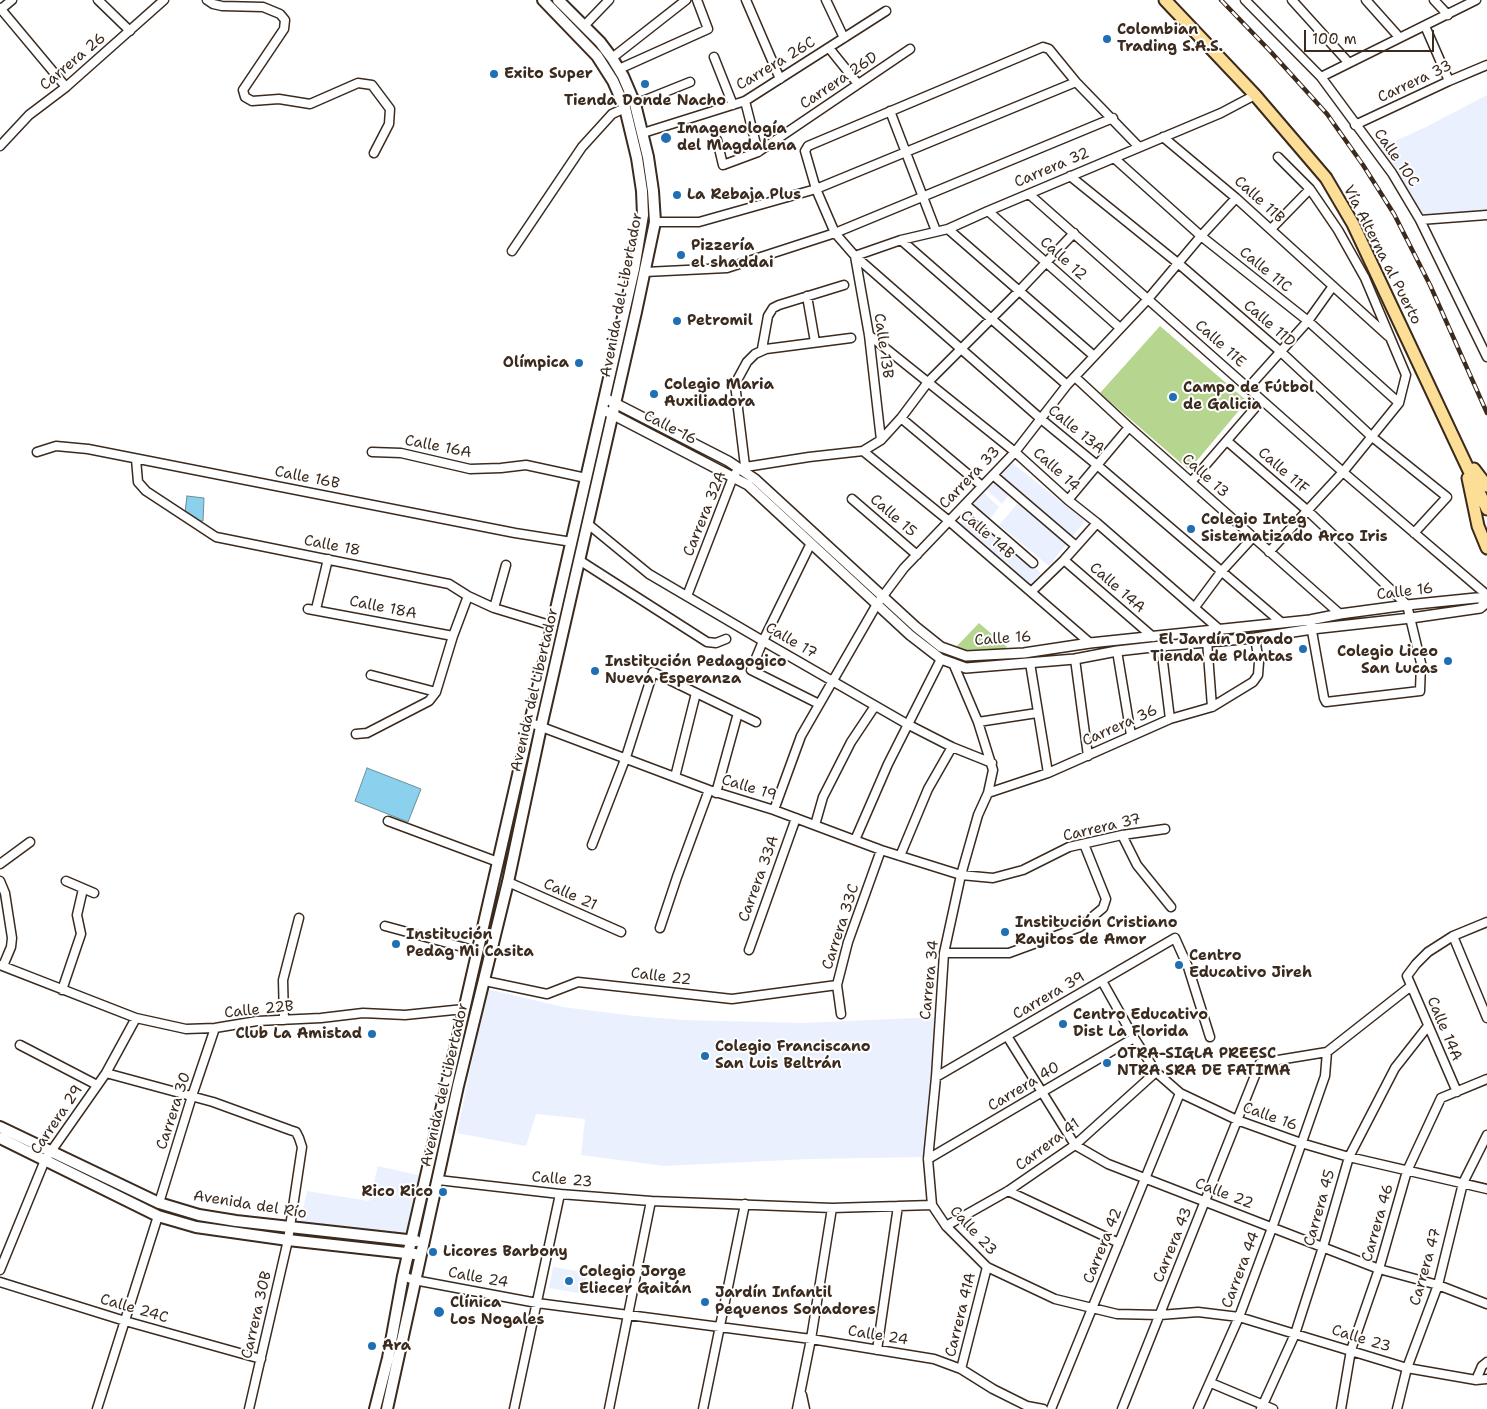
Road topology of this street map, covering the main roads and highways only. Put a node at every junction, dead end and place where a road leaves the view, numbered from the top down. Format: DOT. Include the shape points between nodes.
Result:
graph roads {
  1 [pos="543,0"];
  2 [pos="558,0"];
  3 [pos="1165,0"];
  4 [pos="1463,455"];
  5 [pos="1487,486"];
  6 [pos="1487,509"];
  7 [pos="1487,548"];
  8 [pos="0,1127"];
  9 [pos="0,1138"];
  10 [pos="48,1156"];
  11 [pos="411,1240"];
  12 [pos="423,1243"];
  13 [pos="409,1252"];
  14 [pos="420,1255"];
  15 [pos="376,1409"];
  16 [pos="387,1409"];
  1 -- 11 [label="main road, Avenida del Libertador" via="597,56 613,81 625,108 638,158 643,215 605,398"];
  2 -- 12 [label="main road, Avenida del Libertador" via="612,58 635,104 653,191 655,222 508,882"];
  3 -- 4 [label="main road, Vía Alterna al Puerto" via="1255,95 1326,178 1348,216"];
  4 -- 5 [label="main road"];
  4 -- 6 [label="main road, Vía Alterna al Puerto"];
  4 -- 7 [label="main road" via="1478,526"];
  8 -- 10 [label="main road, Avenida del Río"];
  9 -- 10 [label="main road, Avenida del Río"];
  10 -- 11 [label="main road, Avenida del Río" via="199,1215"];
  10 -- 13 [label="main road, Avenida del Río" via="158,1216 196,1227"];
  11 -- 12 [label="main road, Avenida del Río"];
  11 -- 13 [label="main road, Avenida del Libertador"];
  12 -- 14 [label="main road, Avenida del Libertador"];
  13 -- 14 [label="main road, Avenida del Río"];
  13 -- 15 [label="main road, Avenida del Libertador"];
  14 -- 16 [label="main road, Avenida del Libertador"];
}
